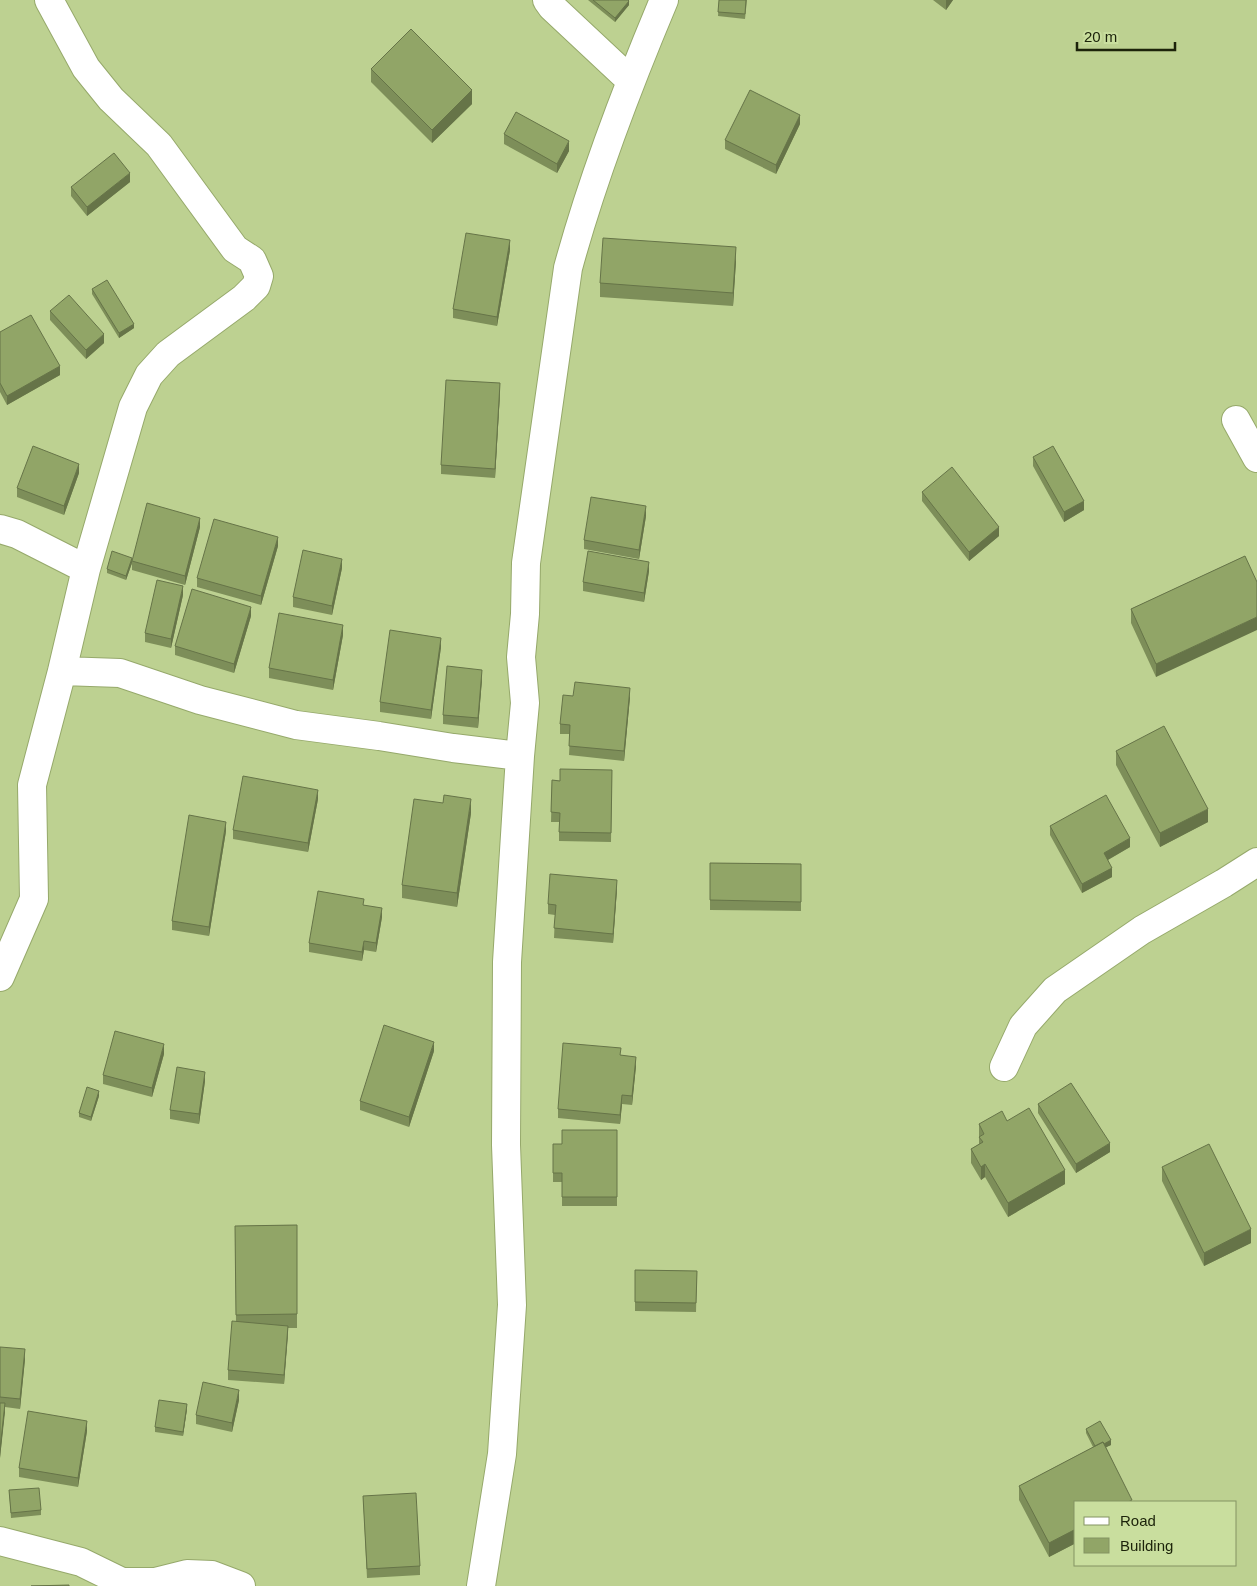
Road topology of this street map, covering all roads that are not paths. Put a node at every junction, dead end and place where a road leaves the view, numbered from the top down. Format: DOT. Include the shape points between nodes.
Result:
graph roads {
  1 [pos="49,0"];
  2 [pos="546,0"];
  3 [pos="664,0"];
  4 [pos="630,80"];
  5 [pos="1236,420"];
  6 [pos="1257,458"];
  7 [pos="0,529"];
  8 [pos="86,569"];
  9 [pos="62,671"];
  10 [pos="520,756"];
  11 [pos="1257,862"];
  12 [pos="0,977"];
  13 [pos="1004,1067"];
  14 [pos="0,1541"];
  15 [pos="241,1586"];
  16 [pos="481,1586"];
  1 -- 8 [label="street" via="86,68 158,145 235,249 252,260 259,276 256,286 244,298 168,354 149,375 134,407"];
  2 -- 4 [label="street"];
  3 -- 4 [label="street"];
  4 -- 10 [label="street" via="580,224 567,277 526,563 521,657 525,704"];
  5 -- 6 [label="street"];
  7 -- 8 [label="street" via="17,534"];
  8 -- 9 [label="street"];
  9 -- 10 [label="street" via="120,673 200,700 296,726"];
  9 -- 12 [label="street" via="32,785 34,899"];
  10 -- 16 [label="street" via="508,962 506,1145 512,1305 502,1454"];
  11 -- 13 [label="street" via="1142,930 1055,990 1023,1026"];
  14 -- 15 [label="street" via="81,1562 122,1582 155,1582 186,1574 212,1575"];
}
